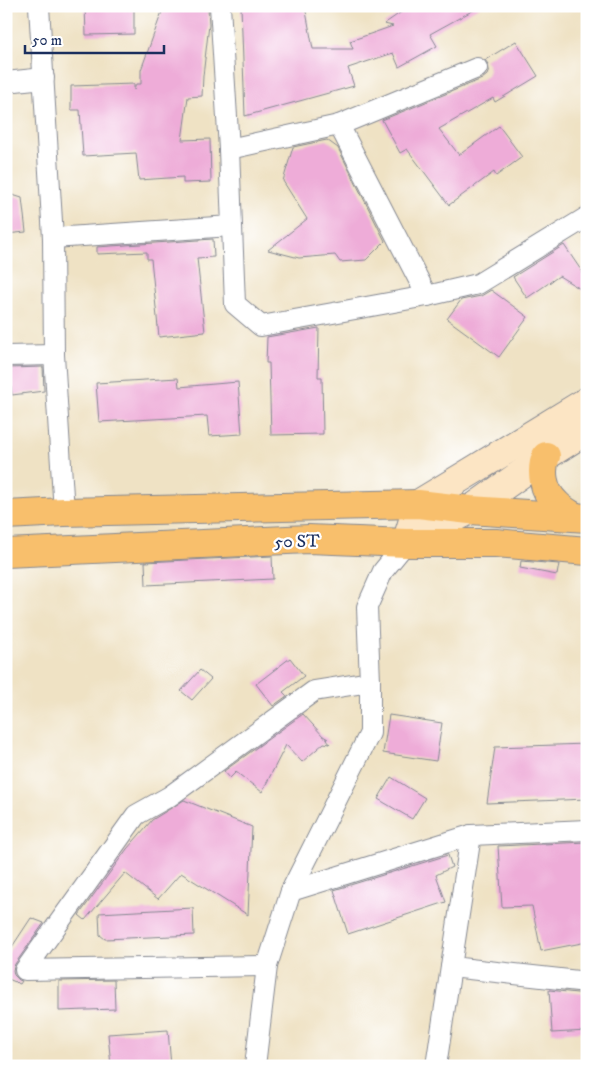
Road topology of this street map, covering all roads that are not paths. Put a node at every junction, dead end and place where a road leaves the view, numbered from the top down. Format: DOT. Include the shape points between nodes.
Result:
graph roads {
  1 [pos="39,6"];
  2 [pos="220,6"];
  3 [pos="477,68"];
  4 [pos="44,78"];
  5 [pos="6,82"];
  6 [pos="339,125"];
  7 [pos="229,149"];
  8 [pos="587,217"];
  9 [pos="232,226"];
  10 [pos="53,238"];
  11 [pos="427,296"];
  12 [pos="54,355"];
  13 [pos="6,356"];
  14 [pos="587,401"];
  15 [pos="587,430"];
  16 [pos="546,456"];
  17 [pos="418,504"];
  18 [pos="470,510"];
  19 [pos="64,512"];
  20 [pos="6,515"];
  21 [pos="581,517"];
  22 [pos="406,543"];
  23 [pos="587,552"];
  24 [pos="6,553"];
  25 [pos="370,682"];
  26 [pos="587,830"];
  27 [pos="471,835"];
  28 [pos="290,891"];
  29 [pos="267,966"];
  30 [pos="451,968"];
  31 [pos="587,982"];
  32 [pos="255,1066"];
  33 [pos="436,1066"];
  1 -- 4 [label="street"];
  2 -- 7 [label="street"];
  3 -- 6 [label="street"];
  4 -- 5 [label="street"];
  4 -- 10 [label="street"];
  6 -- 7 [label="street"];
  6 -- 11 [label="street"];
  7 -- 9 [label="street"];
  8 -- 11 [label="street" via="478,284"];
  9 -- 10 [label="street"];
  9 -- 11 [label="street" via="235,304 261,326"];
  10 -- 12 [label="street"];
  12 -- 13 [label="street"];
  12 -- 19 [label="street"];
  14 -- 17 [label="street"];
  15 -- 16 [label="street"];
  16 -- 18 [label="street"];
  16 -- 21 [label="main road" via="542,464 543,475 550,495 556,504"];
  17 -- 18 [label="main road, 50 ST"];
  17 -- 19 [label="main road, 50 ST"];
  17 -- 22 [label="street"];
  18 -- 21 [label="main road, 50 ST"];
  18 -- 22 [label="street"];
  19 -- 20 [label="main road, 50 ST"];
  22 -- 23 [label="main road, 50 ST" via="496,543"];
  22 -- 24 [label="main road, 50 ST" via="309,539"];
  22 -- 25 [label="street" via="383,571 367,607"];
  25 -- 28 [label="street" via="370,733"];
  25 -- 29 [label="street" via="314,691 170,796 136,815 25,970"];
  26 -- 27 [label="street"];
  27 -- 28 [label="street"];
  27 -- 30 [label="street"];
  28 -- 29 [label="street"];
  29 -- 32 [label="street"];
  30 -- 31 [label="street"];
  30 -- 33 [label="street"];
}
